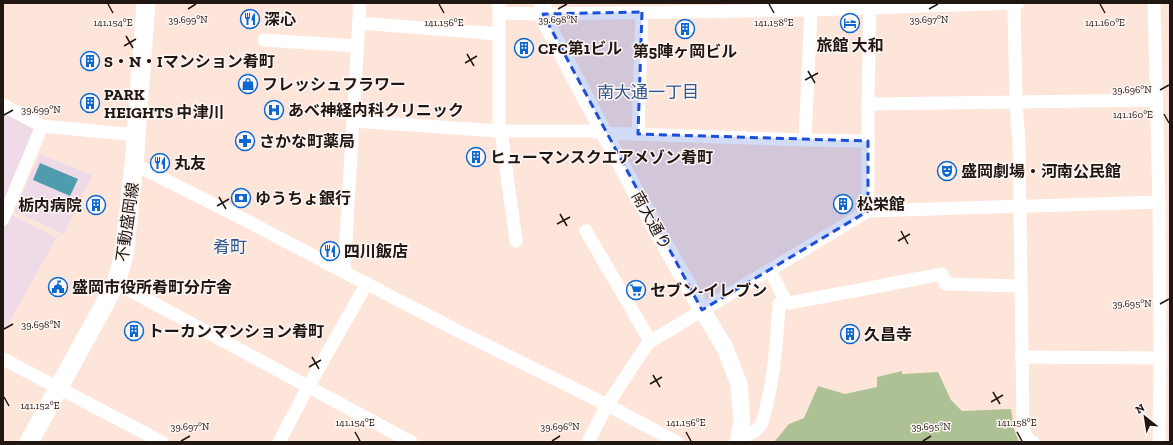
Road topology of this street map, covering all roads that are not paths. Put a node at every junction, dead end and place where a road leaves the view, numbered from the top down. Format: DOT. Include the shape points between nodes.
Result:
graph roads {
  1 [pos="146,3"];
  2 [pos="360,3"];
  3 [pos="1018,3"];
  4 [pos="1154,3"];
  5 [pos="870,5"];
  6 [pos="498,8"];
  7 [pos="543,8"];
  8 [pos="811,10"];
  9 [pos="642,12"];
  10 [pos="359,23"];
  11 [pos="498,34"];
  12 [pos="264,40"];
  13 [pos="357,46"];
  14 [pos="1157,100"];
  15 [pos="1016,102"];
  16 [pos="868,104"];
  17 [pos="3,106"];
  18 [pos="353,121"];
  19 [pos="42,126"];
  20 [pos="500,131"];
  21 [pos="604,133"];
  22 [pos="638,134"];
  23 [pos="137,135"];
  24 [pos="805,140"];
  25 [pos="868,141"];
  26 [pos="134,164"];
  27 [pos="1159,202"];
  28 [pos="1020,206"];
  29 [pos="868,211"];
  30 [pos="3,219"];
  31 [pos="586,231"];
  32 [pos="516,241"];
  33 [pos="770,270"];
  34 [pos="344,272"];
  35 [pos="116,283"];
  36 [pos="366,283"];
  37 [pos="1020,286"];
  38 [pos="786,302"];
  39 [pos="702,310"];
  40 [pos="650,341"];
  41 [pos="1163,354"];
  42 [pos="1021,357"];
  43 [pos="3,358"];
  44 [pos="59,387"];
  45 [pos="308,387"];
  46 [pos="607,405"];
  47 [pos="739,440"];
  48 [pos="29,442"];
  49 [pos="162,442"];
  50 [pos="279,442"];
  51 [pos="411,442"];
  52 [pos="588,442"];
  53 [pos="677,442"];
  54 [pos="1033,442"];
  55 [pos="1159,442"];
  1 -- 23 [label="main road, 不動盛岡線"];
  2 -- 10 [label="street"];
  3 -- 5 [label="street"];
  3 -- 15 [label="street" via="1014,7"];
  4 -- 14 [label="street"];
  5 -- 8 [label="street"];
  5 -- 16 [label="street"];
  6 -- 7 [label="street"];
  6 -- 11 [label="street"];
  7 -- 9 [label="street"];
  7 -- 21 [label="street, 南大通り" via="543,17"];
  8 -- 9 [label="street"];
  8 -- 24 [label="street"];
  9 -- 22 [label="street"];
  10 -- 11 [label="street"];
  10 -- 13 [label="street"];
  11 -- 20 [label="street"];
  12 -- 13 [label="street"];
  13 -- 18 [label="street"];
  14 -- 15 [label="street"];
  14 -- 27 [label="street"];
  15 -- 16 [label="street"];
  15 -- 28 [label="street"];
  16 -- 25 [label="street"];
  17 -- 19 [label="street"];
  18 -- 20 [label="street"];
  18 -- 34 [label="street"];
  19 -- 23 [label="street"];
  19 -- 30 [label="street"];
  20 -- 21 [label="street"];
  20 -- 32 [label="street"];
  21 -- 22 [label="street"];
  21 -- 39 [label="street, 南大通り"];
  22 -- 24 [label="street"];
  23 -- 26 [label="main road, 不動盛岡線"];
  24 -- 25 [label="street"];
  25 -- 29 [label="street"];
  26 -- 34 [label="street"];
  26 -- 35 [label="main road, 不動盛岡線" via="124,255"];
  27 -- 28 [label="street"];
  27 -- 41 [label="street"];
  28 -- 29 [label="street"];
  28 -- 37 [label="street"];
  29 -- 33 [label="street"];
  31 -- 40 [label="street"];
  33 -- 38 [label="street"];
  33 -- 39 [label="street"];
  34 -- 36 [label="street"];
  35 -- 44 [label="main road, 不動盛岡線"];
  35 -- 45 [label="street"];
  36 -- 45 [label="street"];
  36 -- 46 [label="street"];
  37 -- 38 [label="street" via="945,284 942,274"];
  37 -- 42 [label="street"];
  38 -- 47 [label="street" via="779,304 766,412 760,426"];
  39 -- 40 [label="street"];
  39 -- 47 [label="street, 南大通り" via="726,348 739,384 742,422"];
  40 -- 46 [label="street"];
  41 -- 42 [label="street"];
  41 -- 55 [label="street"];
  42 -- 54 [label="street" via="1024,432 1029,441"];
  43 -- 44 [label="street"];
  44 -- 48 [label="main road, 不動盛岡線"];
  44 -- 49 [label="street"];
  45 -- 50 [label="street"];
  45 -- 51 [label="street"];
  46 -- 52 [label="street"];
  46 -- 53 [label="street"];
}
